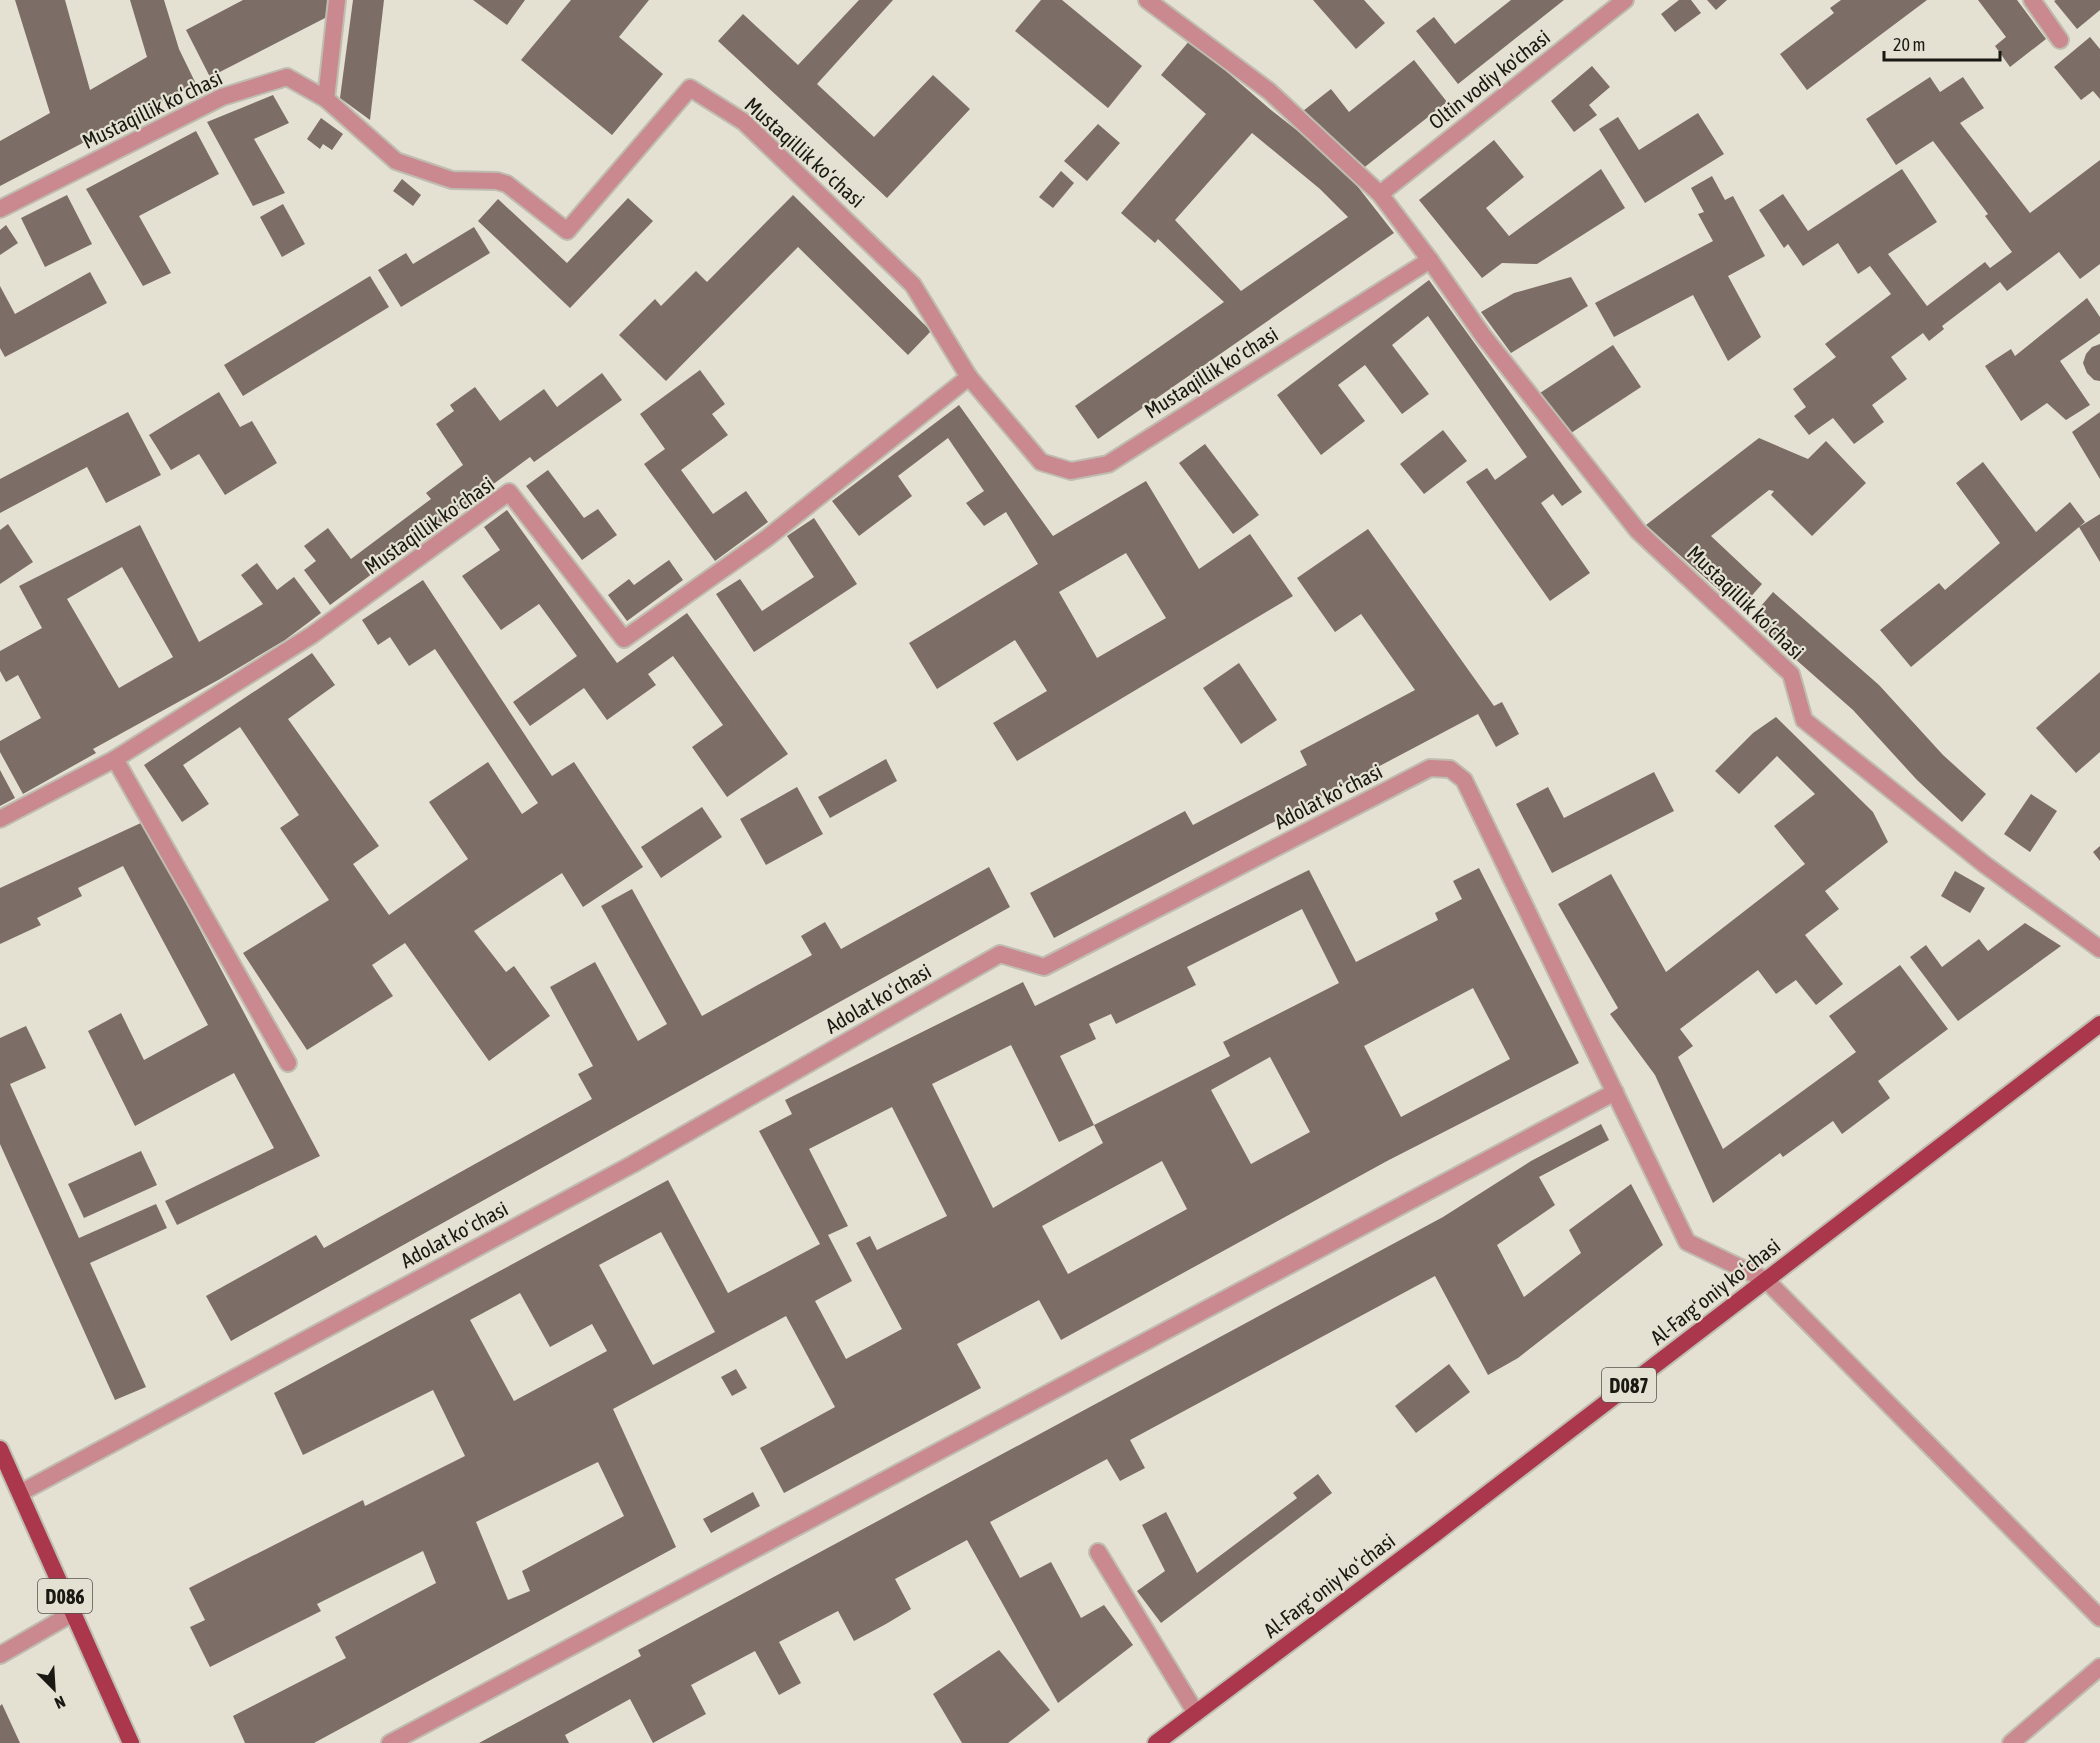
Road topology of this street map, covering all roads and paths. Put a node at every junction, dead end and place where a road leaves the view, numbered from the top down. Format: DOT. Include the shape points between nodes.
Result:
graph roads {
  1 [pos="337,0"];
  2 [pos="1147,0"];
  3 [pos="1625,0"];
  4 [pos="2032,0"];
  5 [pos="2060,40"];
  6 [pos="326,99"];
  7 [pos="1380,194"];
  8 [pos="0,209"];
  9 [pos="1430,260"];
  10 [pos="969,377"];
  11 [pos="115,759"];
  12 [pos="0,819"];
  13 [pos="2100,949"];
  14 [pos="2100,1024"];
  15 [pos="288,1063"];
  16 [pos="1614,1092"];
  17 [pos="1766,1280"];
  18 [pos="0,1449"];
  19 [pos="20,1493"];
  20 [pos="1098,1552"];
  21 [pos="73,1613"];
  22 [pos="2100,1618"];
  23 [pos="0,1655"];
  24 [pos="2100,1667"];
  25 [pos="1196,1713"];
  26 [pos="131,1743"];
  27 [pos="390,1743"];
  28 [pos="1156,1743"];
  29 [pos="2011,1743"];
  1 -- 6 [label="street"];
  2 -- 7 [label="street, Mustaqillik ko‘chasi" via="1269,91"];
  3 -- 7 [label="street, Oltin vodiy ko'chasi"];
  4 -- 5 [label="street"];
  6 -- 8 [label="street, Mustaqillik ko‘chasi" via="287,77 222,97"];
  6 -- 10 [label="street, Mustaqillik ko‘chasi" via="396,161 452,180 507,184 567,231 690,88 744,122 913,285"];
  7 -- 9 [label="street, Mustaqillik ko‘chasi"];
  9 -- 10 [label="street, Mustaqillik ko‘chasi" via="1108,464 1071,471 1041,462"];
  9 -- 13 [label="street, Mustaqillik ko‘chasi" via="1484,337 1638,531 1791,674 1803,720 1984,864"];
  10 -- 11 [label="street, Mustaqillik ko‘chasi" via="767,538 624,639 509,492 312,635"];
  11 -- 12 [label="street, Mustaqillik ko‘chasi"];
  11 -- 15 [label="street"];
  14 -- 17 [label="main road, Al-Fargʻoniy koʻchasi / D087"];
  16 -- 17 [label="street, Adolat koʻchasi" via="1687,1242"];
  16 -- 19 [label="street, Adolat koʻchasi" via="1464,780 1450,769 1430,768 1044,967 1000,954 633,1164"];
  16 -- 27 [label="street"];
  17 -- 22 [label="street, Adolat koʻchasi"];
  17 -- 25 [label="main road, Al-Fargʻoniy koʻchasi / D087"];
  18 -- 19 [label="main road, D086"];
  19 -- 21 [label="main road, D086"];
  20 -- 25 [label="street"];
  21 -- 23 [label="street"];
  21 -- 26 [label="main road, D086"];
  24 -- 29 [label="street"];
  25 -- 28 [label="main road, Al-Fargʻoniy koʻchasi / D087"];
}
